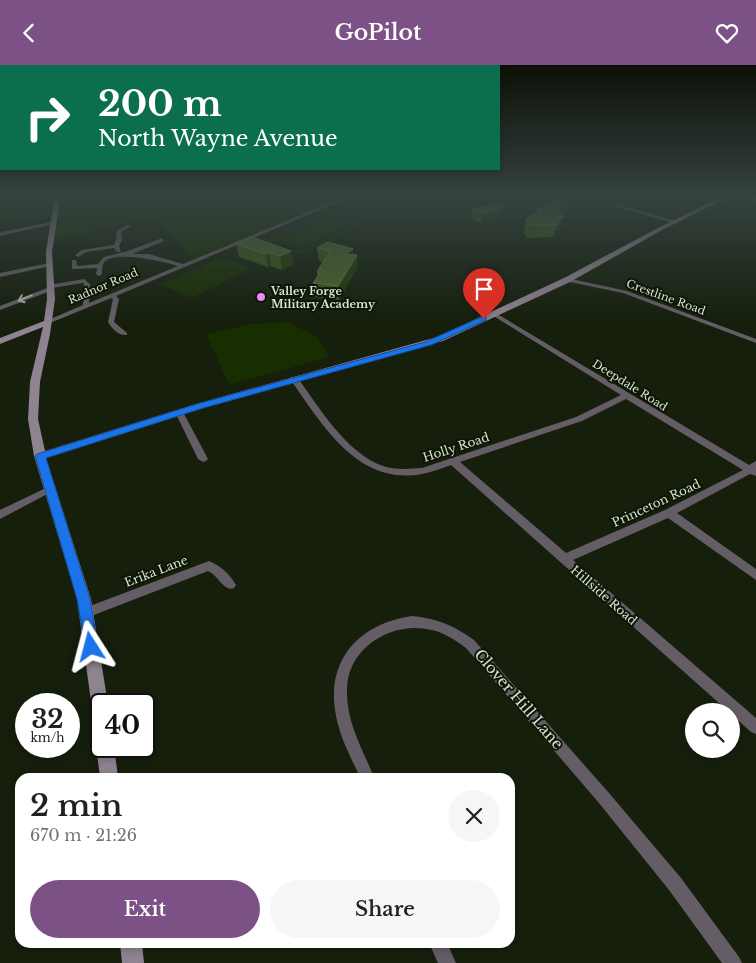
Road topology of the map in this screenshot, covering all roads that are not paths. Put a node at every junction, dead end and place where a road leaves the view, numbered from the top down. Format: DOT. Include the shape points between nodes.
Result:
graph roads {
  1 [pos="51,237"];
  2 [pos="119,237"];
  3 [pos="254,237"];
  4 [pos="646,237"];
  5 [pos="162,240"];
  6 [pos="116,246"];
  7 [pos="80,247"];
  8 [pos="88,250"];
  9 [pos="129,254"];
  10 [pos="78,255"];
  11 [pos="120,255"];
  12 [pos="74,261"];
  13 [pos="49,265"];
  14 [pos="182,265"];
  15 [pos="99,266"];
  16 [pos="99,274"];
  17 [pos="0,275"];
  18 [pos="567,280"];
  19 [pos="51,287"];
  20 [pos="112,295"];
  21 [pos="86,306"];
  22 [pos="0,308"];
  23 [pos="494,314"];
  24 [pos="48,322"];
  25 [pos="125,334"];
  26 [pos="14,335"];
  27 [pos="46,336"];
  28 [pos="0,341"];
  29 [pos="756,341"];
  30 [pos="294,379"];
  31 [pos="626,395"];
  32 [pos="179,412"];
  33 [pos="40,456"];
  34 [pos="203,459"];
  35 [pos="453,461"];
  36 [pos="754,469"];
  37 [pos="50,489"];
  38 [pos="669,513"];
  39 [pos="0,515"];
  40 [pos="564,559"];
  41 [pos="756,575"];
  42 [pos="230,585"];
  43 [pos="86,613"];
  44 [pos="98,693"];
  45 [pos="756,727"];
  46 [pos="106,758"];
  47 [pos="108,773"];
  48 [pos="365,773"];
  49 [pos="131,948"];
  50 [pos="440,948"];
  51 [pos="133,963"];
  52 [pos="447,963"];
  53 [pos="733,963"];
  1 -- 13 [label="street"];
  2 -- 6 [label="street"];
  3 -- 14 [label="street, Radnor Road"];
  4 -- 18 [label="street"];
  5 -- 9 [label="street"];
  6 -- 8 [label="street"];
  6 -- 11 [label="street"];
  7 -- 8 [label="street"];
  8 -- 10 [label="street"];
  9 -- 11 [label="street"];
  9 -- 14 [label="street" via="157,257"];
  11 -- 15 [label="street" via="106,259"];
  12 -- 15 [label="street" via="76,269"];
  13 -- 17 [label="street"];
  13 -- 19 [label="street"];
  14 -- 20 [label="street, Radnor Road"];
  15 -- 16 [label="street"];
  18 -- 23 [label="street"];
  18 -- 29 [label="street, Crestline Road" via="620,291"];
  19 -- 21 [label="street" via="84,281 87,284"];
  19 -- 22 [label="street, one-way"];
  19 -- 24 [label="street"];
  20 -- 21 [label="street, Radnor Road"];
  20 -- 25 [label="street" via="116,302 110,322"];
  21 -- 24 [label="street, Radnor Road"];
  23 -- 30 [label="street" via="428,343"];
  23 -- 31 [label="street, Deepdale Road"];
  24 -- 26 [label="street, Radnor Road"];
  24 -- 27 [label="street"];
  26 -- 27 [label="street" via="39,331"];
  26 -- 28 [label="street, Radnor Road"];
  27 -- 33 [label="street" via="33,399"];
  30 -- 32 [label="street"];
  30 -- 35 [label="street, Holly Road" via="361,459 379,468 406,472 422,471"];
  31 -- 35 [label="street, Holly Road" via="579,419"];
  31 -- 36 [label="street, Deepdale Road"];
  32 -- 33 [label="street"];
  32 -- 34 [label="street"];
  33 -- 37 [label="street"];
  35 -- 40 [label="street, Hillside Road"];
  36 -- 38 [label="street, Princeton Road"];
  37 -- 39 [label="street"];
  37 -- 43 [label="street"];
  38 -- 40 [label="street, Princeton Road"];
  38 -- 41 [label="street"];
  40 -- 45 [label="street, Hillside Road"];
  42 -- 43 [label="street, Erika Lane" via="219,571 209,566"];
  43 -- 44 [label="street"];
  46 -- 47 [label="street"];
  48 -- 53 [label="street, Clover Hill Lane" via="342,715 340,687 346,664 360,643 384,627 424,622 448,629 476,651 604,797 675,884"];
  49 -- 51 [label="street"];
  50 -- 52 [label="street"];
}
